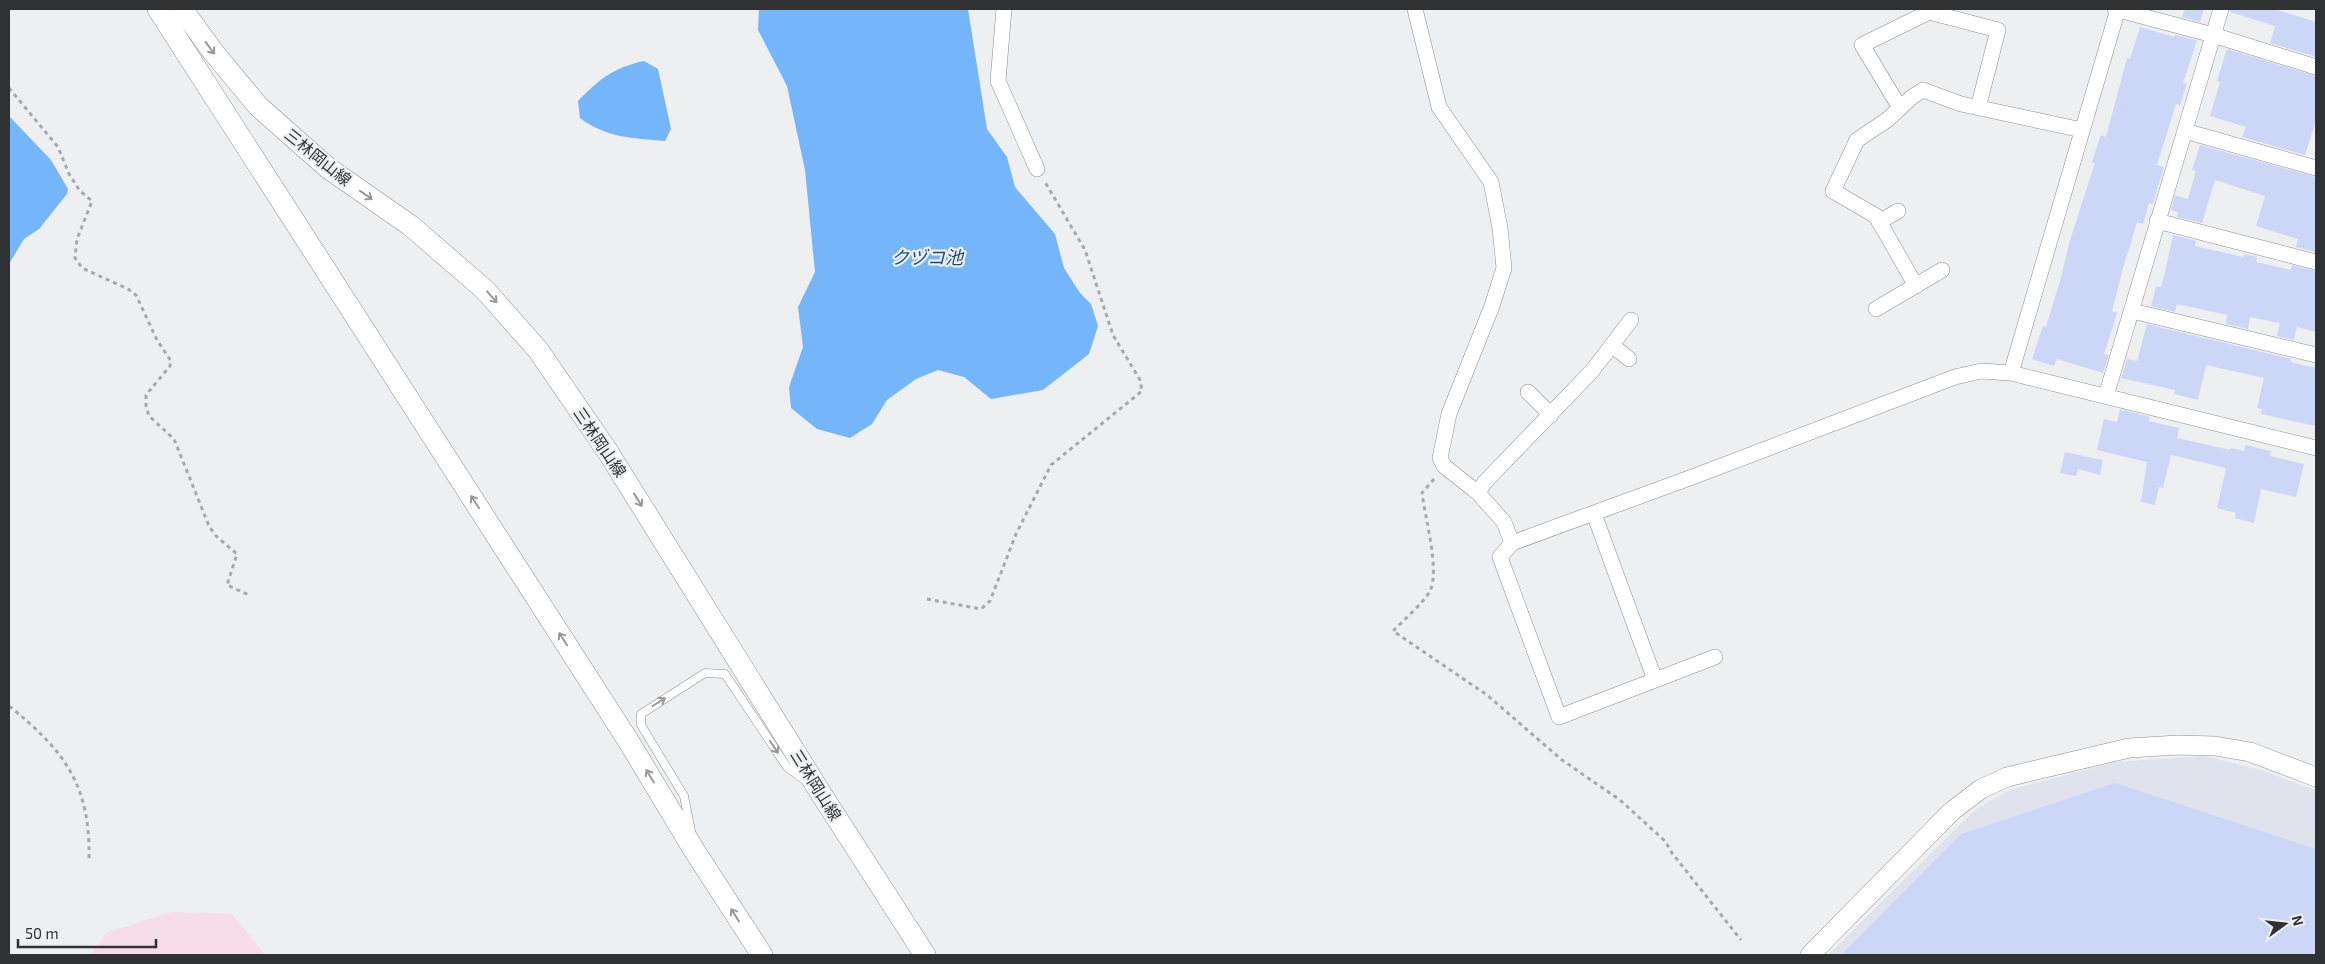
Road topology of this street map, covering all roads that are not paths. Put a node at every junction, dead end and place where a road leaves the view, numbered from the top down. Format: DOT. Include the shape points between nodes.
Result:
graph roads {
  1 [pos="158,9"];
  2 [pos="182,9"];
  3 [pos="1004,9"];
  4 [pos="1415,9"];
  5 [pos="2117,9"];
  6 [pos="2221,9"];
  7 [pos="2213,35"];
  8 [pos="2316,67"];
  9 [pos="1900,108"];
  10 [pos="1978,108"];
  11 [pos="2082,130"];
  12 [pos="2185,131"];
  13 [pos="2316,168"];
  14 [pos="1037,169"];
  15 [pos="1898,211"];
  16 [pos="2157,221"];
  17 [pos="1879,222"];
  18 [pos="2316,262"];
  19 [pos="1942,270"];
  20 [pos="1916,286"];
  21 [pos="1876,309"];
  22 [pos="2132,311"];
  23 [pos="1631,320"];
  24 [pos="1612,345"];
  25 [pos="2316,355"];
  26 [pos="1629,359"];
  27 [pos="2011,373"];
  28 [pos="1528,392"];
  29 [pos="2106,396"];
  30 [pos="1551,415"];
  31 [pos="2316,448"];
  32 [pos="1478,493"];
  33 [pos="1594,514"];
  34 [pos="1512,543"];
  35 [pos="1715,657"];
  36 [pos="1655,680"];
  37 [pos="2316,777"];
  38 [pos="820,792"];
  39 [pos="694,850"];
  40 [pos="920,953"];
  41 [pos="762,955"];
  42 [pos="1810,955"];
  39 -- 1 [label="main road, one-way" via="629,742"];
  2 -- 38 [label="main road, 三林岡山線, one-way" via="258,106 328,168 411,226 485,290 538,350 608,452"];
  3 -- 14 [label="street" via="998,81"];
  4 -- 32 [label="street" via="1439,107 1491,182 1500,228 1504,268 1449,414 1440,458 1444,466"];
  5 -- 7 [label="street"];
  5 -- 11 [label="street"];
  6 -- 7 [label="street"];
  7 -- 8 [label="street"];
  7 -- 12 [label="street"];
  9 -- 10 [label="street" via="1923,90"];
  9 -- 10 [label="street" via="1862,45 1929,12 1998,30"];
  9 -- 17 [label="street" via="1857,140 1833,192 1876,216"];
  10 -- 11 [label="street"];
  11 -- 27 [label="street"];
  12 -- 13 [label="street"];
  12 -- 16 [label="street"];
  15 -- 17 [label="street"];
  16 -- 18 [label="street"];
  16 -- 22 [label="street"];
  17 -- 20 [label="street"];
  19 -- 20 [label="street"];
  20 -- 21 [label="street"];
  22 -- 25 [label="street"];
  22 -- 29 [label="street"];
  23 -- 24 [label="street"];
  24 -- 26 [label="street"];
  24 -- 30 [label="street"];
  27 -- 29 [label="street"];
  27 -- 33 [label="street" via="1980,370 1955,377"];
  28 -- 30 [label="street"];
  29 -- 31 [label="street"];
  30 -- 32 [label="street"];
  32 -- 34 [label="street" via="1504,522"];
  33 -- 34 [label="street"];
  33 -- 36 [label="street"];
  34 -- 36 [label="street" via="1500,557 1559,717"];
  35 -- 36 [label="street"];
  37 -- 42 [label="street" via="2250,752 2214,746 2129,748 2007,776 1981,789 1952,811"];
  39 -- 38 [label="lane, one-way" via="684,796 641,725 641,714 705,673 725,674 788,768"];
  38 -- 40 [label="main road, 三林岡山線"];
  41 -- 39 [label="main road, one-way"];
}
